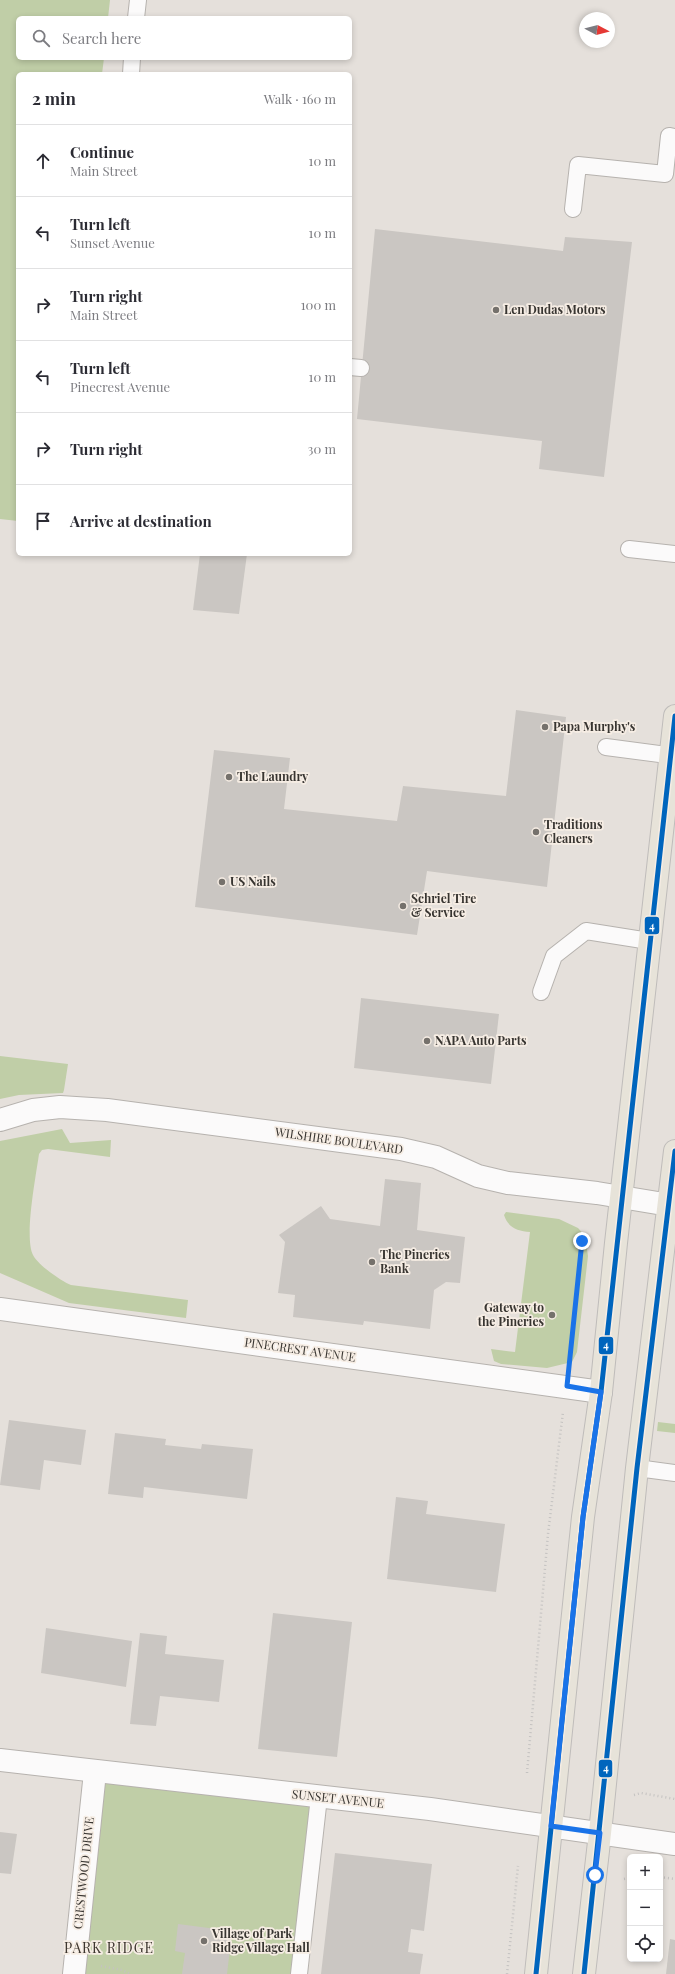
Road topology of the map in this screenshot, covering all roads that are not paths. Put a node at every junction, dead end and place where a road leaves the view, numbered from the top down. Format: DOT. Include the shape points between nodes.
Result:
graph roads {
  1 [pos="138,0"];
  2 [pos="136,16"];
  3 [pos="132,60"];
  4 [pos="131,72"];
  5 [pos="675,137"];
  6 [pos="573,209"];
  7 [pos="629,549"];
  8 [pos="675,554"];
  9 [pos="675,716"];
  10 [pos="606,747"];
  11 [pos="673,756"];
  12 [pos="649,941"];
  13 [pos="541,992"];
  14 [pos="0,1120"];
  15 [pos="675,1151"];
  16 [pos="621,1197"];
  17 [pos="672,1205"];
  18 [pos="0,1309"];
  19 [pos="601,1392"];
  20 [pos="637,1468"];
  21 [pos="675,1473"];
  22 [pos="0,1760"];
  23 [pos="95,1772"];
  24 [pos="319,1797"];
  25 [pos="551,1826"];
  26 [pos="600,1833"];
  27 [pos="675,1844"];
  28 [pos="74,1974"];
  29 [pos="299,1974"];
  30 [pos="536,1974"];
  31 [pos="584,1974"];
  1 -- 2 [label="lane"];
  3 -- 4 [label="lane"];
  5 -- 6 [label="lane" via="668,136 665,174 578,165"];
  7 -- 8 [label="lane"];
  9 -- 11 [label="main road"];
  10 -- 11 [label="lane"];
  11 -- 12 [label="main road"];
  12 -- 13 [label="lane" via="586,931 554,956"];
  12 -- 16 [label="main road"];
  14 -- 16 [label="street, WILSHIRE BOULEVARD" via="33,1110 60,1107 107,1110 401,1149 436,1157 478,1176 508,1183"];
  15 -- 17 [label="main road"];
  16 -- 17 [label="street, WILSHIRE BOULEVARD"];
  16 -- 19 [label="main road"];
  17 -- 20 [label="main road"];
  18 -- 19 [label="street, PINECREST AVENUE"];
  19 -- 25 [label="main road" via="583,1517"];
  20 -- 21 [label="lane"];
  20 -- 26 [label="main road"];
  22 -- 23 [label="street, SUNSET AVENUE"];
  23 -- 24 [label="street, SUNSET AVENUE"];
  23 -- 28 [label="street, CRESTWOOD DRIVE"];
  24 -- 25 [label="street, SUNSET AVENUE"];
  24 -- 29 [label="lane"];
  25 -- 26 [label="street, SUNSET AVENUE"];
  25 -- 30 [label="main road"];
  26 -- 27 [label="street, SUNSET AVENUE"];
  26 -- 31 [label="main road"];
}
